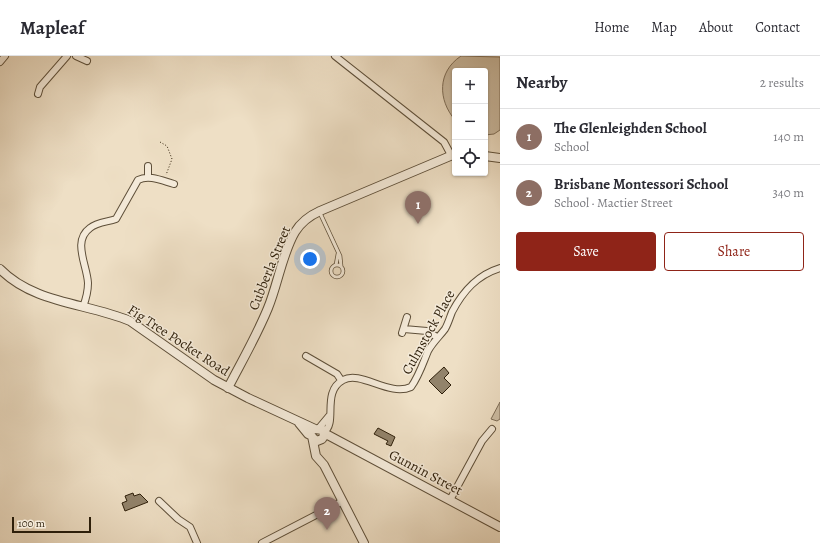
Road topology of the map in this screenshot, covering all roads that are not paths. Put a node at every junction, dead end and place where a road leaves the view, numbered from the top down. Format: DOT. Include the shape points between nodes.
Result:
graph roads {
  1 [pos="5,56"];
  2 [pos="67,56"];
  3 [pos="76,56"];
  4 [pos="339,57"];
  5 [pos="87,61"];
  6 [pos="0,62"];
  7 [pos="38,94"];
  8 [pos="452,153"];
  9 [pos="452,154"];
  10 [pos="488,156"];
  11 [pos="500,158"];
  12 [pos="148,166"];
  13 [pos="148,177"];
  14 [pos="174,184"];
  15 [pos="319,211"];
  16 [pos="338,254"];
  17 [pos="336,265"];
  18 [pos="341,266"];
  19 [pos="500,268"];
  20 [pos="0,269"];
  21 [pos="84,307"];
  22 [pos="407,317"];
  23 [pos="437,337"];
  24 [pos="306,356"];
  25 [pos="341,380"];
  26 [pos="228,388"];
  27 [pos="492,429"];
  28 [pos="319,435"];
  29 [pos="450,500"];
  30 [pos="160,501"];
  31 [pos="343,501"];
  32 [pos="500,527"];
  33 [pos="197,543"];
  34 [pos="262,543"];
  35 [pos="364,543"];
  1 -- 6 [label="street"];
  2 -- 7 [label="street" via="40,86"];
  3 -- 5 [label="street"];
  4 -- 8 [label="street" via="444,142"];
  9 -- 15 [label="street, Cubberla Street"];
  10 -- 11 [label="street"];
  12 -- 13 [label="street"];
  13 -- 14 [label="street"];
  13 -- 21 [label="street" via="138,180 116,219 97,224 83,235 80,244 88,282"];
  15 -- 16 [label="lane"];
  15 -- 26 [label="street, Cubberla Street" via="307,218 295,233 268,307 250,348"];
  16 -- 17 [label="lane"];
  16 -- 18 [label="lane"];
  17 -- 18 [label="lane"];
  17 -- 18 [label="lane" via="331,271 336,277 343,273"];
  19 -- 23 [label="street, Culmstock Place" via="474,281 458,300 445,329"];
  20 -- 21 [label="street, Fig Tree Pocket Road" via="34,292"];
  21 -- 26 [label="street, Fig Tree Pocket Road" via="130,321"];
  22 -- 23 [label="street" via="403,331 427,331"];
  23 -- 25 [label="street, Culmstock Place" via="416,379 411,387 405,390 351,377"];
  24 -- 25 [label="street" via="337,374"];
  25 -- 28 [label="street" via="330,399 329,416"];
  26 -- 28 [label="street, Fig Tree Pocket Road" via="298,421"];
  27 -- 29 [label="street"];
  28 -- 29 [label="street, Gunnin Street" via="339,441"];
  28 -- 31 [label="street" via="316,456 324,465"];
  29 -- 32 [label="street, Gunnin Street"];
  30 -- 33 [label="street" via="190,527"];
  31 -- 34 [label="street"];
  31 -- 35 [label="street"];
}
